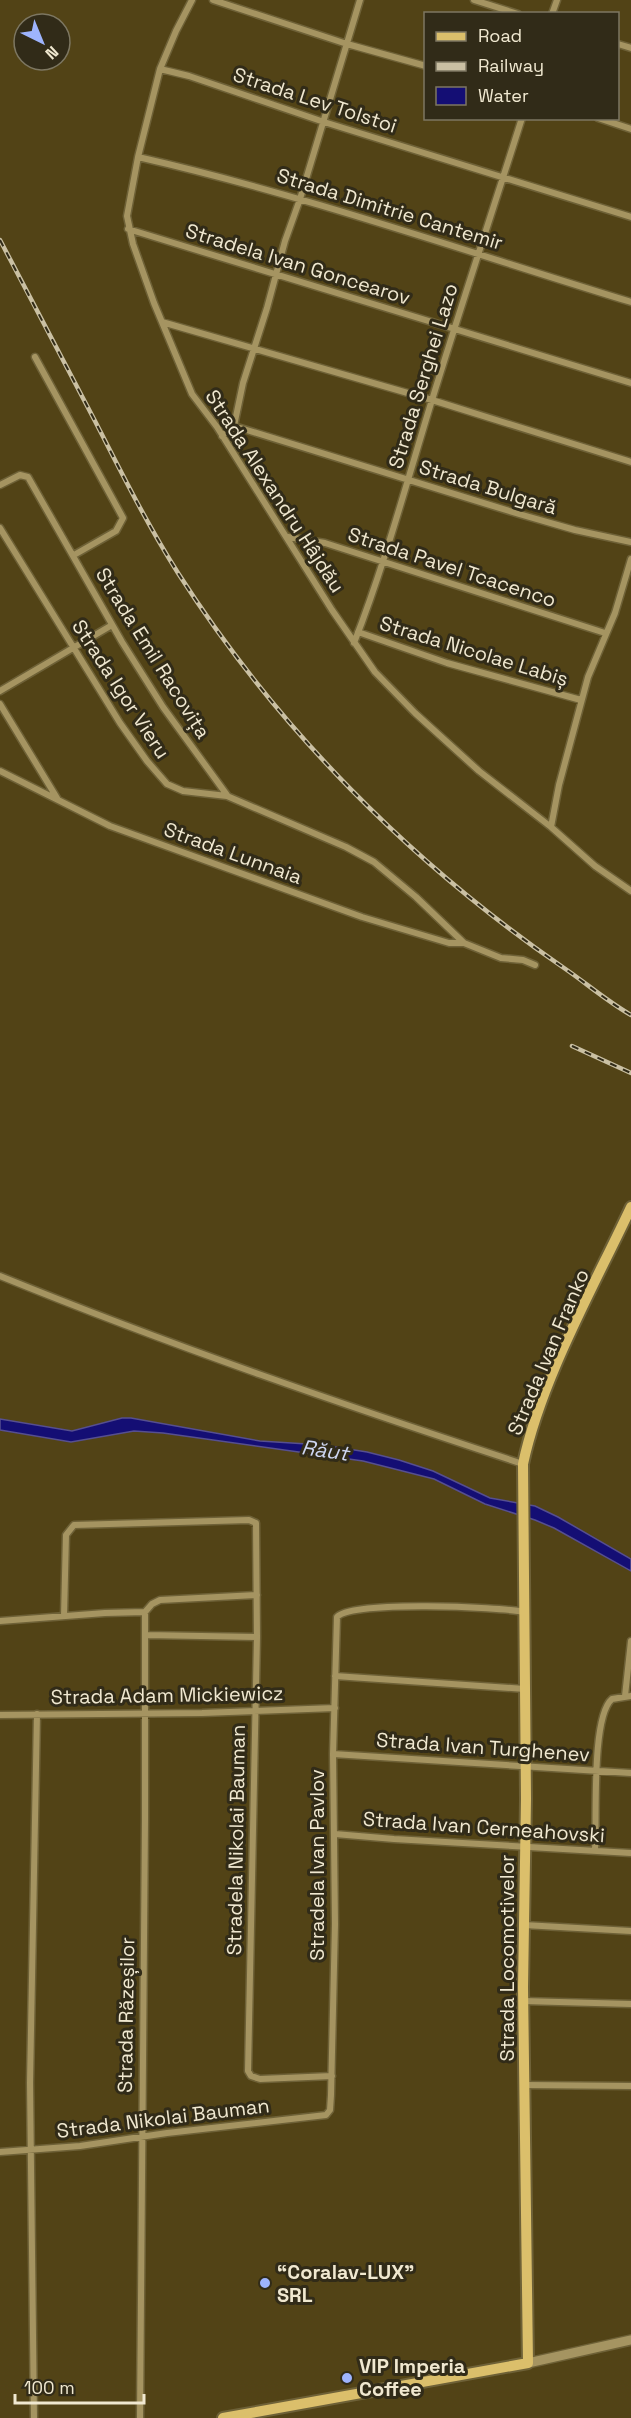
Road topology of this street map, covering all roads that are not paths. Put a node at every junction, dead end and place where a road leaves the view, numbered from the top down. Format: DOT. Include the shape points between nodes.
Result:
graph roads {
  1 [pos="192,0"];
  2 [pos="213,0"];
  3 [pos="360,0"];
  4 [pos="474,0"];
  5 [pos="512,12"];
  6 [pos="347,44"];
  7 [pos="424,65"];
  8 [pos="160,69"];
  9 [pos="521,120"];
  10 [pos="604,120"];
  11 [pos="324,122"];
  12 [pos="631,129"];
  13 [pos="138,157"];
  14 [pos="503,176"];
  15 [pos="300,199"];
  16 [pos="631,217"];
  17 [pos="128,229"];
  18 [pos="478,253"];
  19 [pos="276,274"];
  20 [pos="631,302"];
  21 [pos="162,322"];
  22 [pos="454,328"];
  23 [pos="255,348"];
  24 [pos="35,357"];
  25 [pos="631,383"];
  26 [pos="432,400"];
  27 [pos="234,426"];
  28 [pos="222,436"];
  29 [pos="631,462"];
  30 [pos="409,480"];
  31 [pos="0,485"];
  32 [pos="0,528"];
  33 [pos="288,537"];
  34 [pos="631,542"];
  35 [pos="74,555"];
  36 [pos="631,559"];
  37 [pos="382,562"];
  38 [pos="112,625"];
  39 [pos="358,633"];
  40 [pos="605,633"];
  41 [pos="354,643"];
  42 [pos="74,647"];
  43 [pos="0,691"];
  44 [pos="581,700"];
  45 [pos="0,704"];
  46 [pos="0,771"];
  47 [pos="227,796"];
  48 [pos="58,799"];
  49 [pos="551,828"];
  50 [pos="631,891"];
  51 [pos="464,943"];
  52 [pos="535,965"];
  53 [pos="631,1207"];
  54 [pos="0,1276"];
  55 [pos="523,1464"];
  56 [pos="525,1554"];
  57 [pos="257,1595"];
  58 [pos="145,1612"];
  59 [pos="525,1612"];
  60 [pos="64,1616"];
  61 [pos="0,1621"];
  62 [pos="146,1635"];
  63 [pos="257,1637"];
  64 [pos="631,1641"];
  65 [pos="335,1676"];
  66 [pos="525,1689"];
  67 [pos="628,1696"];
  68 [pos="334,1708"];
  69 [pos="256,1711"];
  70 [pos="146,1713"];
  71 [pos="37,1714"];
  72 [pos="0,1715"];
  73 [pos="333,1754"];
  74 [pos="525,1767"];
  75 [pos="597,1771"];
  76 [pos="631,1773"];
  77 [pos="335,1834"];
  78 [pos="525,1846"];
  79 [pos="595,1850"];
  80 [pos="631,1853"];
  81 [pos="524,1925"];
  82 [pos="631,1931"];
  83 [pos="523,2001"];
  84 [pos="631,2004"];
  85 [pos="332,2076"];
  86 [pos="525,2085"];
  87 [pos="631,2086"];
  88 [pos="328,2114"];
  89 [pos="141,2137"];
  90 [pos="30,2150"];
  91 [pos="0,2152"];
  92 [pos="631,2340"];
  93 [pos="528,2363"];
  94 [pos="33,2418"];
  95 [pos="140,2418"];
  96 [pos="223,2418"];
  1 -- 8 [label="street, Strada Alexandru Hâjdău"];
  2 -- 6 [label="street"];
  3 -- 6 [label="street"];
  4 -- 5 [label="street"];
  6 -- 7 [label="street"];
  6 -- 11 [label="street"];
  8 -- 11 [label="street, Strada Lev Tolstoi"];
  8 -- 13 [label="street, Strada Alexandru Hâjdău"];
  9 -- 14 [label="street, Strada Serghei Lazo"];
  10 -- 12 [label="street"];
  11 -- 14 [label="street, Strada Lev Tolstoi"];
  11 -- 15 [label="street"];
  13 -- 15 [label="street, Strada Dimitrie Cantemir"];
  13 -- 17 [label="street, Strada Alexandru Hâjdău"];
  14 -- 16 [label="street, Strada Lev Tolstoi"];
  14 -- 18 [label="street, Strada Serghei Lazo"];
  15 -- 18 [label="street, Strada Dimitrie Cantemir"];
  15 -- 19 [label="street"];
  17 -- 19 [label="street, Stradela Ivan Goncearov"];
  17 -- 21 [label="street, Strada Alexandru Hâjdău"];
  18 -- 20 [label="street, Strada Dimitrie Cantemir"];
  18 -- 22 [label="street, Strada Serghei Lazo"];
  19 -- 22 [label="street, Stradela Ivan Goncearov"];
  19 -- 23 [label="street"];
  21 -- 23 [label="street"];
  21 -- 28 [label="street, Strada Alexandru Hâjdău" via="192,394"];
  22 -- 25 [label="street, Stradela Ivan Goncearov"];
  22 -- 26 [label="street, Strada Serghei Lazo"];
  23 -- 26 [label="street"];
  23 -- 27 [label="street"];
  24 -- 35 [label="street, Strada Emil Racovița" via="123,518 116,531"];
  26 -- 29 [label="street"];
  26 -- 30 [label="street, Strada Serghei Lazo"];
  27 -- 28 [label="street"];
  27 -- 30 [label="street, Strada Bulgară"];
  28 -- 33 [label="street, Strada Alexandru Hâjdău"];
  30 -- 34 [label="street, Strada Bulgară" via="575,530"];
  30 -- 37 [label="street, Strada Serghei Lazo"];
  31 -- 35 [label="street, Strada Emil Racovița" via="20,475 28,477"];
  32 -- 42 [label="street, Strada Igor Vieru"];
  33 -- 37 [label="street, Strada Pavel Tcacenco" via="317,541"];
  33 -- 41 [label="street, Strada Alexandru Hâjdău"];
  35 -- 38 [label="street, Strada Emil Racovița"];
  36 -- 40 [label="street"];
  37 -- 39 [label="street, Strada Serghei Lazo"];
  37 -- 40 [label="street, Strada Pavel Tcacenco"];
  38 -- 42 [label="street"];
  38 -- 47 [label="street, Strada Emil Racovița" via="163,707"];
  39 -- 41 [label="street, Strada Serghei Lazo"];
  39 -- 44 [label="street, Strada Nicolae Labiș" via="447,663"];
  40 -- 44 [label="street"];
  41 -- 49 [label="street, Strada Alexandru Hâjdău" via="415,714"];
  42 -- 43 [label="street"];
  42 -- 47 [label="street, Strada Igor Vieru" via="120,723 167,784"];
  44 -- 49 [label="street"];
  45 -- 48 [label="street"];
  46 -- 48 [label="street, Strada Lunnaia"];
  47 -- 51 [label="street, Strada Igor Vieru" via="374,862"];
  48 -- 51 [label="street, Strada Lunnaia" via="110,826 281,889 449,943"];
  49 -- 50 [label="street, Strada Alexandru Hâjdău"];
  51 -- 52 [label="street, Strada Igor Vieru" via="501,958"];
  53 -- 55 [label="main road, Strada Ivan Franko" via="562,1354"];
  54 -- 55 [label="street" via="227,1364"];
  55 -- 56 [label="main road, Strada Ivan Franko"];
  56 -- 59 [label="main road, Strada Locomotivelor"];
  57 -- 58 [label="street" via="160,1600"];
  57 -- 60 [label="street, Stradela Nikolai Bauman" via="256,1522 74,1525 66,1535"];
  57 -- 63 [label="street, Stradela Nikolai Bauman"];
  58 -- 60 [label="street"];
  58 -- 62 [label="street, Strada Răzeșilor"];
  59 -- 65 [label="street, Stradela Ivan Pavlov" via="415,1606 338,1615"];
  59 -- 66 [label="main road, Strada Locomotivelor"];
  60 -- 61 [label="street"];
  62 -- 63 [label="street"];
  62 -- 70 [label="street, Strada Răzeșilor"];
  63 -- 69 [label="street, Stradela Nikolai Bauman"];
  64 -- 67 [label="street"];
  65 -- 66 [label="street"];
  65 -- 68 [label="street, Stradela Ivan Pavlov"];
  66 -- 74 [label="main road, Strada Locomotivelor"];
  67 -- 75 [label="street" via="612,1699 604,1710"];
  68 -- 69 [label="street, Strada Adam Mickiewicz"];
  68 -- 73 [label="street, Stradela Ivan Pavlov"];
  69 -- 70 [label="street, Strada Adam Mickiewicz"];
  69 -- 85 [label="street, Stradela Nikolai Bauman" via="248,2071 260,2079"];
  70 -- 71 [label="street, Strada Adam Mickiewicz"];
  70 -- 89 [label="street, Strada Răzeșilor"];
  71 -- 72 [label="street, Strada Adam Mickiewicz"];
  71 -- 90 [label="street"];
  73 -- 74 [label="street, Strada Ivan Turghenev"];
  73 -- 77 [label="street, Stradela Ivan Pavlov"];
  74 -- 75 [label="street, Strada Ivan Turghenev"];
  74 -- 78 [label="main road, Strada Locomotivelor"];
  75 -- 76 [label="street, Strada Ivan Turghenev"];
  75 -- 79 [label="street"];
  77 -- 78 [label="street, Strada Ivan Cerneahovski"];
  77 -- 85 [label="street, Stradela Ivan Pavlov"];
  78 -- 79 [label="street, Strada Ivan Cerneahovski"];
  78 -- 81 [label="main road, Strada Locomotivelor"];
  79 -- 80 [label="street, Strada Ivan Cerneahovski"];
  81 -- 82 [label="street"];
  81 -- 83 [label="main road, Strada Locomotivelor"];
  83 -- 84 [label="street"];
  83 -- 86 [label="main road, Strada Locomotivelor"];
  85 -- 88 [label="street, Stradela Ivan Pavlov"];
  86 -- 87 [label="street"];
  86 -- 93 [label="main road, Strada Locomotivelor"];
  88 -- 89 [label="street, Strada Nikolai Bauman"];
  89 -- 90 [label="street, Strada Nikolai Bauman"];
  89 -- 95 [label="street, Strada Răzeșilor"];
  90 -- 91 [label="street, Strada Nikolai Bauman"];
  90 -- 94 [label="street"];
  92 -- 93 [label="street"];
  93 -- 96 [label="main road"];
}
